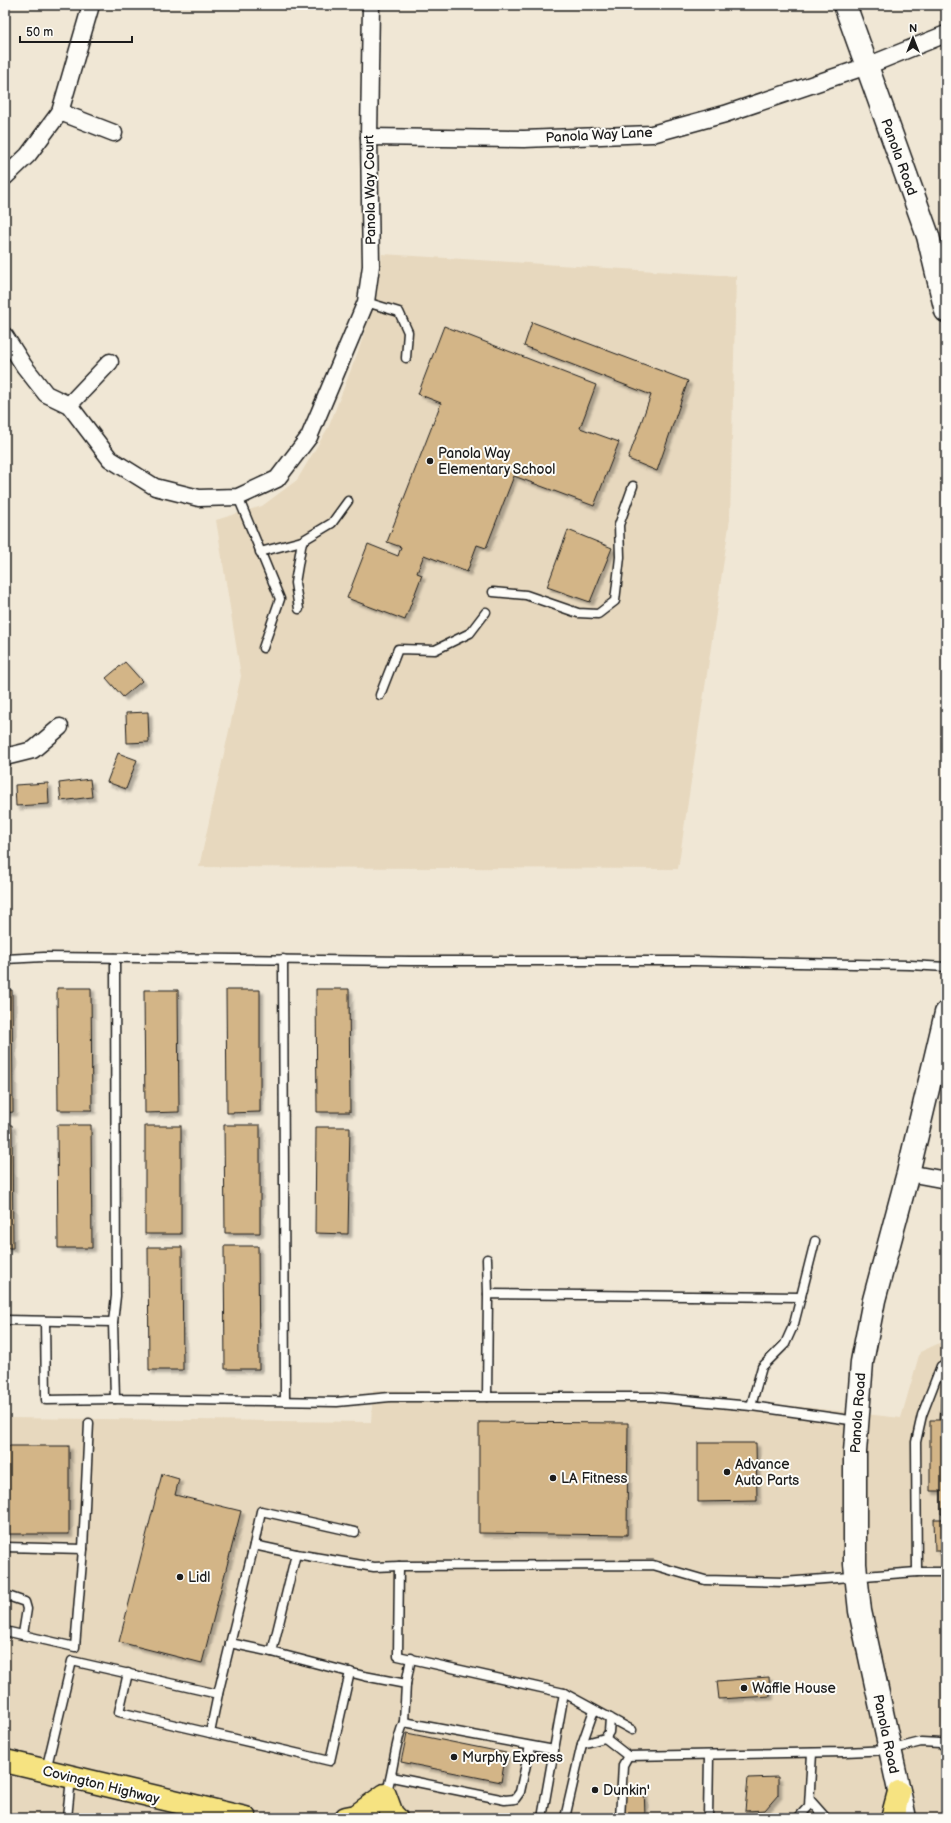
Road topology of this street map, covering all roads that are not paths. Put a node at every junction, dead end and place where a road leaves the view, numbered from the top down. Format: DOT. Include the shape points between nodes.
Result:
graph roads {
  1 [pos="91,5"];
  2 [pos="371,5"];
  3 [pos="844,5"];
  4 [pos="946,34"];
  5 [pos="867,66"];
  6 [pos="60,112"];
  7 [pos="114,133"];
  8 [pos="369,137"];
  9 [pos="5,177"];
  10 [pos="366,302"];
  11 [pos="946,310"];
  12 [pos="5,336"];
  13 [pos="406,358"];
  14 [pos="110,362"];
  15 [pos="69,405"];
  16 [pos="633,486"];
  17 [pos="238,497"];
  18 [pos="348,501"];
  19 [pos="302,541"];
  20 [pos="260,552"];
  21 [pos="493,592"];
  22 [pos="299,609"];
  23 [pos="486,612"];
  24 [pos="263,648"];
  25 [pos="380,695"];
  26 [pos="60,727"];
  27 [pos="5,757"];
  28 [pos="115,958"];
  29 [pos="5,959"];
  30 [pos="283,959"];
  31 [pos="946,967"];
  32 [pos="946,1013"];
  33 [pos="908,1173"];
  34 [pos="946,1180"];
  35 [pos="815,1241"];
  36 [pos="487,1259"];
  37 [pos="488,1294"];
  38 [pos="801,1297"];
  39 [pos="5,1320"];
  40 [pos="45,1321"];
  41 [pos="113,1322"];
  42 [pos="946,1364"];
  43 [pos="487,1397"];
  44 [pos="115,1399"];
  45 [pos="285,1402"];
  46 [pos="751,1406"];
  47 [pos="857,1421"];
  48 [pos="89,1423"];
  49 [pos="355,1532"];
  50 [pos="254,1545"];
  51 [pos="5,1547"];
  52 [pos="83,1549"];
  53 [pos="296,1554"];
  54 [pos="399,1566"];
  55 [pos="917,1572"];
  56 [pos="946,1572"];
  57 [pos="856,1576"];
  58 [pos="5,1595"];
  59 [pos="5,1632"];
  60 [pos="23,1634"];
  61 [pos="230,1643"];
  62 [pos="272,1652"];
  63 [pos="411,1658"];
  64 [pos="350,1672"];
  65 [pos="128,1673"];
  66 [pos="406,1684"];
  67 [pos="564,1693"];
  68 [pos="218,1694"];
  69 [pos="594,1710"];
  70 [pos="610,1718"];
  71 [pos="404,1722"];
  72 [pos="632,1730"];
  73 [pos="210,1733"];
  74 [pos="605,1738"];
  75 [pos="582,1744"];
  76 [pos="530,1746"];
  77 [pos="946,1747"];
  78 [pos="554,1750"];
  79 [pos="889,1750"];
  80 [pos="812,1753"];
  81 [pos="628,1756"];
  82 [pos="708,1756"];
  83 [pos="5,1761"];
  84 [pos="46,1771"];
  85 [pos="71,1777"];
  86 [pos="388,1786"];
  87 [pos="899,1792"];
  88 [pos="810,1800"];
  89 [pos="67,1818"];
  90 [pos="245,1818"];
  91 [pos="346,1818"];
  92 [pos="396,1818"];
  93 [pos="544,1818"];
  94 [pos="565,1818"];
  95 [pos="620,1818"];
  96 [pos="708,1818"];
  97 [pos="798,1818"];
  98 [pos="826,1818"];
  99 [pos="892,1818"];
  100 [pos="905,1818"];
  1 -- 6 [label="street"];
  2 -- 8 [label="street, Panola Way Court"];
  3 -- 5 [label="main road, Panola Road"];
  4 -- 5 [label="street, Panola Way Lane"];
  5 -- 8 [label="street, Panola Way Lane" via="725,114 652,134 524,139"];
  5 -- 11 [label="main road, Panola Road" via="928,236"];
  6 -- 7 [label="street"];
  6 -- 9 [label="street" via="28,155"];
  8 -- 10 [label="street, Panola Way Court" via="371,266"];
  10 -- 13 [label="lane" via="399,312 408,332"];
  10 -- 17 [label="street, Panola Way Court" via="309,438 276,479"];
  12 -- 15 [label="street" via="46,394"];
  14 -- 15 [label="street"];
  15 -- 17 [label="street" via="110,459 155,487 199,498"];
  16 -- 21 [label="lane" via="619,525 620,557 615,601 598,614 578,613 526,595"];
  17 -- 20 [label="lane"];
  18 -- 19 [label="lane" via="332,522"];
  19 -- 20 [label="lane"];
  19 -- 22 [label="lane" via="296,583"];
  20 -- 24 [label="lane" via="280,599"];
  23 -- 25 [label="lane" via="470,633 435,650 398,649"];
  26 -- 27 [label="street" via="32,750"];
  28 -- 29 [label="lane"];
  28 -- 30 [label="lane"];
  28 -- 41 [label="lane" via="116,1296"];
  30 -- 31 [label="lane" via="694,961"];
  30 -- 45 [label="lane"];
  32 -- 33 [label="main road, Panola Road"];
  33 -- 34 [label="street"];
  33 -- 47 [label="main road, Panola Road" via="872,1308 862,1362"];
  35 -- 38 [label="lane"];
  36 -- 37 [label="lane"];
  37 -- 38 [label="lane"];
  37 -- 43 [label="lane"];
  38 -- 46 [label="lane" via="794,1324 785,1344 762,1367"];
  39 -- 40 [label="lane"];
  40 -- 41 [label="lane"];
  40 -- 44 [label="lane" via="46,1400"];
  41 -- 44 [label="lane"];
  42 -- 55 [label="lane" via="941,1366 922,1415 916,1442"];
  43 -- 45 [label="lane" via="390,1397 338,1402"];
  43 -- 46 [label="lane" via="653,1397"];
  44 -- 45 [label="lane"];
  46 -- 47 [label="lane"];
  47 -- 57 [label="main road, Panola Road"];
  48 -- 52 [label="lane"];
  49 -- 50 [label="lane" via="260,1512"];
  50 -- 53 [label="lane"];
  50 -- 61 [label="lane"];
  51 -- 52 [label="lane"];
  52 -- 60 [label="lane" via="75,1647"];
  53 -- 54 [label="lane" via="374,1567"];
  53 -- 62 [label="lane"];
  54 -- 57 [label="lane" via="653,1565 705,1580 784,1582"];
  54 -- 63 [label="lane" via="398,1656"];
  55 -- 56 [label="lane"];
  55 -- 57 [label="lane"];
  57 -- 79 [label="main road, Panola Road" via="860,1611"];
  58 -- 60 [label="lane" via="25,1602 27,1610"];
  59 -- 60 [label="lane"];
  61 -- 62 [label="lane"];
  61 -- 68 [label="lane"];
  62 -- 64 [label="lane"];
  63 -- 66 [label="lane"];
  63 -- 67 [label="lane"];
  64 -- 66 [label="lane"];
  64 -- 73 [label="lane" via="330,1761"];
  65 -- 68 [label="lane"];
  65 -- 73 [label="lane" via="119,1712"];
  65 -- 84 [label="lane" via="72,1661"];
  66 -- 71 [label="lane"];
  67 -- 69 [label="lane"];
  67 -- 78 [label="lane"];
  68 -- 73 [label="lane"];
  69 -- 70 [label="lane"];
  69 -- 75 [label="lane"];
  70 -- 72 [label="lane"];
  70 -- 74 [label="lane"];
  71 -- 76 [label="lane"];
  71 -- 86 [label="lane"];
  74 -- 75 [label="lane"];
  74 -- 81 [label="lane"];
  75 -- 94 [label="lane"];
  76 -- 78 [label="lane"];
  76 -- 86 [label="lane" via="520,1792 515,1799 505,1800"];
  77 -- 79 [label="lane" via="940,1743 921,1742"];
  78 -- 93 [label="lane"];
  79 -- 80 [label="lane"];
  79 -- 87 [label="main road, Panola Road"];
  80 -- 82 [label="lane"];
  80 -- 88 [label="lane"];
  81 -- 82 [label="lane"];
  81 -- 95 [label="lane" via="623,1765"];
  82 -- 96 [label="lane"];
  83 -- 84 [label="main road, Covington Highway"];
  84 -- 85 [label="main road, Covington Highway"];
  85 -- 89 [label="lane"];
  85 -- 90 [label="main road, Covington Highway"];
  86 -- 91 [label="main road" via="356,1816"];
  86 -- 92 [label="main road" via="392,1814"];
  87 -- 99 [label="main road"];
  87 -- 100 [label="main road, Panola Road"];
  88 -- 97 [label="lane" via="809,1806"];
  88 -- 98 [label="lane"];
}
